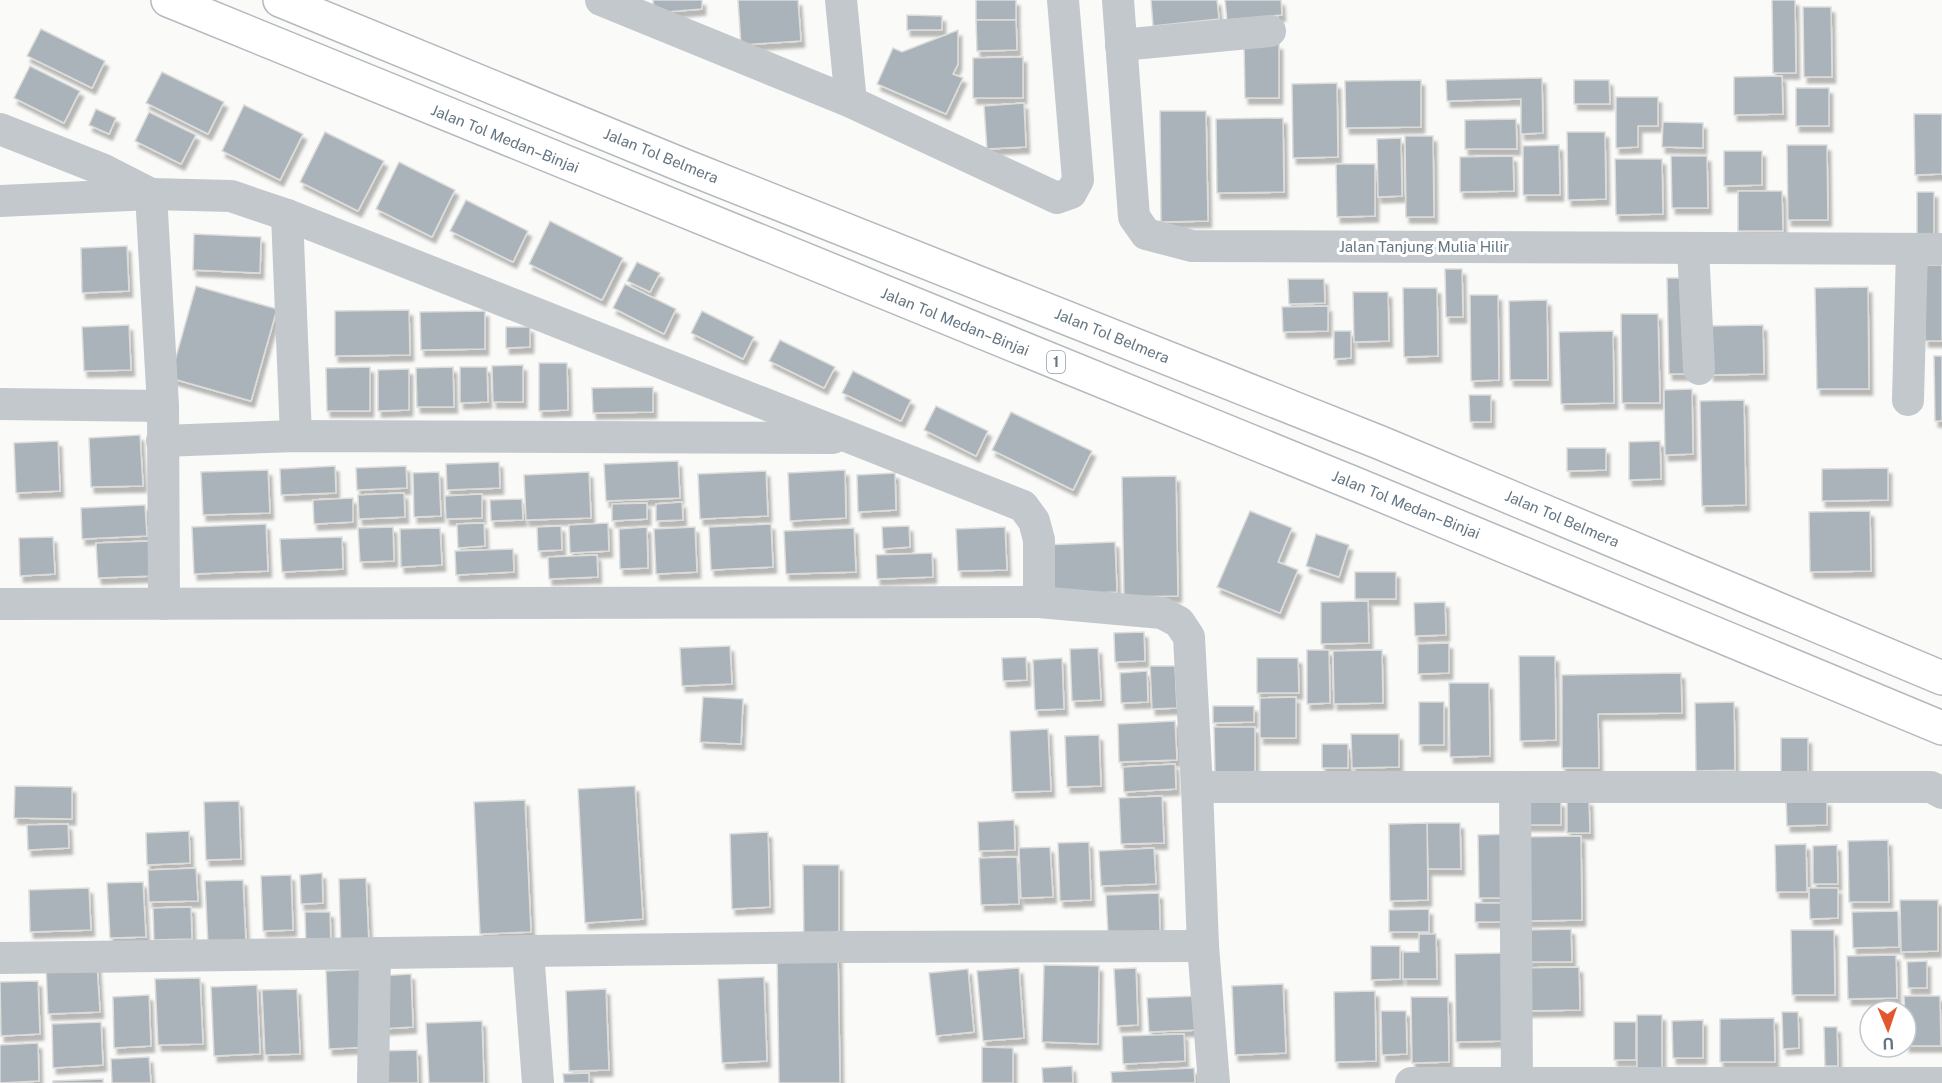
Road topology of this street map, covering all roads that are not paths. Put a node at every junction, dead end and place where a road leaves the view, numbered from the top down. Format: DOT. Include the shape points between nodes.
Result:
graph roads {
  1 [pos="168,0"];
  2 [pos="280,0"];
  3 [pos="601,0"];
  4 [pos="842,0"];
  5 [pos="1063,0"];
  6 [pos="1118,0"];
  7 [pos="634,7"];
  8 [pos="1270,31"];
  9 [pos="1121,45"];
  10 [pos="851,102"];
  11 [pos="0,129"];
  12 [pos="151,194"];
  13 [pos="0,201"];
  14 [pos="287,215"];
  15 [pos="1693,248"];
  16 [pos="1927,249"];
  17 [pos="1699,369"];
  18 [pos="1908,400"];
  19 [pos="0,404"];
  20 [pos="163,405"];
  21 [pos="296,436"];
  22 [pos="851,439"];
  23 [pos="162,441"];
  24 [pos="1039,602"];
  25 [pos="0,604"];
  26 [pos="164,604"];
  27 [pos="1942,678"];
  28 [pos="1942,728"];
  29 [pos="1197,787"];
  30 [pos="1515,788"];
  31 [pos="1942,793"];
  32 [pos="1203,946"];
  33 [pos="528,952"];
  34 [pos="375,953"];
  35 [pos="0,958"];
  36 [pos="1517,1082"];
  37 [pos="373,1083"];
  38 [pos="538,1083"];
  39 [pos="1214,1083"];
  40 [pos="1411,1083"];
  41 [pos="1942,1083"];
  1 -- 28 [label="highway, Jalan Tol Medan–Binjai / 1"];
  2 -- 27 [label="highway, Jalan Tol Belmera" via="687,167 1381,443"];
  3 -- 7 [label="street"];
  4 -- 10 [label="street"];
  5 -- 10 [label="street" via="1078,180 1071,193 1052,196"];
  6 -- 9 [label="street, Jalan Tanjung Mulia Hilir"];
  7 -- 10 [label="street"];
  8 -- 9 [label="street"];
  9 -- 15 [label="street, Jalan Tanjung Mulia Hilir" via="1134,217 1146,234 1192,246"];
  11 -- 12 [label="street" via="104,170"];
  12 -- 13 [label="street"];
  12 -- 14 [label="street" via="231,196"];
  12 -- 20 [label="street"];
  14 -- 21 [label="street"];
  14 -- 22 [label="street"];
  15 -- 16 [label="street, Jalan Tanjung Mulia Hilir"];
  15 -- 17 [label="street"];
  16 -- 18 [label="street"];
  19 -- 20 [label="street"];
  20 -- 23 [label="street"];
  21 -- 22 [label="street"];
  21 -- 23 [label="street"];
  22 -- 24 [label="street" via="1023,506 1034,521 1039,540"];
  23 -- 26 [label="street"];
  24 -- 26 [label="street"];
  24 -- 29 [label="street" via="1162,613 1179,621 1189,637"];
  25 -- 26 [label="street"];
  29 -- 30 [label="street"];
  29 -- 32 [label="street"];
  30 -- 31 [label="street" via="1931,787"];
  30 -- 36 [label="street"];
  32 -- 33 [label="street"];
  32 -- 39 [label="street"];
  33 -- 34 [label="street"];
  33 -- 38 [label="street"];
  34 -- 35 [label="street"];
  34 -- 37 [label="street"];
  36 -- 40 [label="street"];
  36 -- 41 [label="street"];
}
